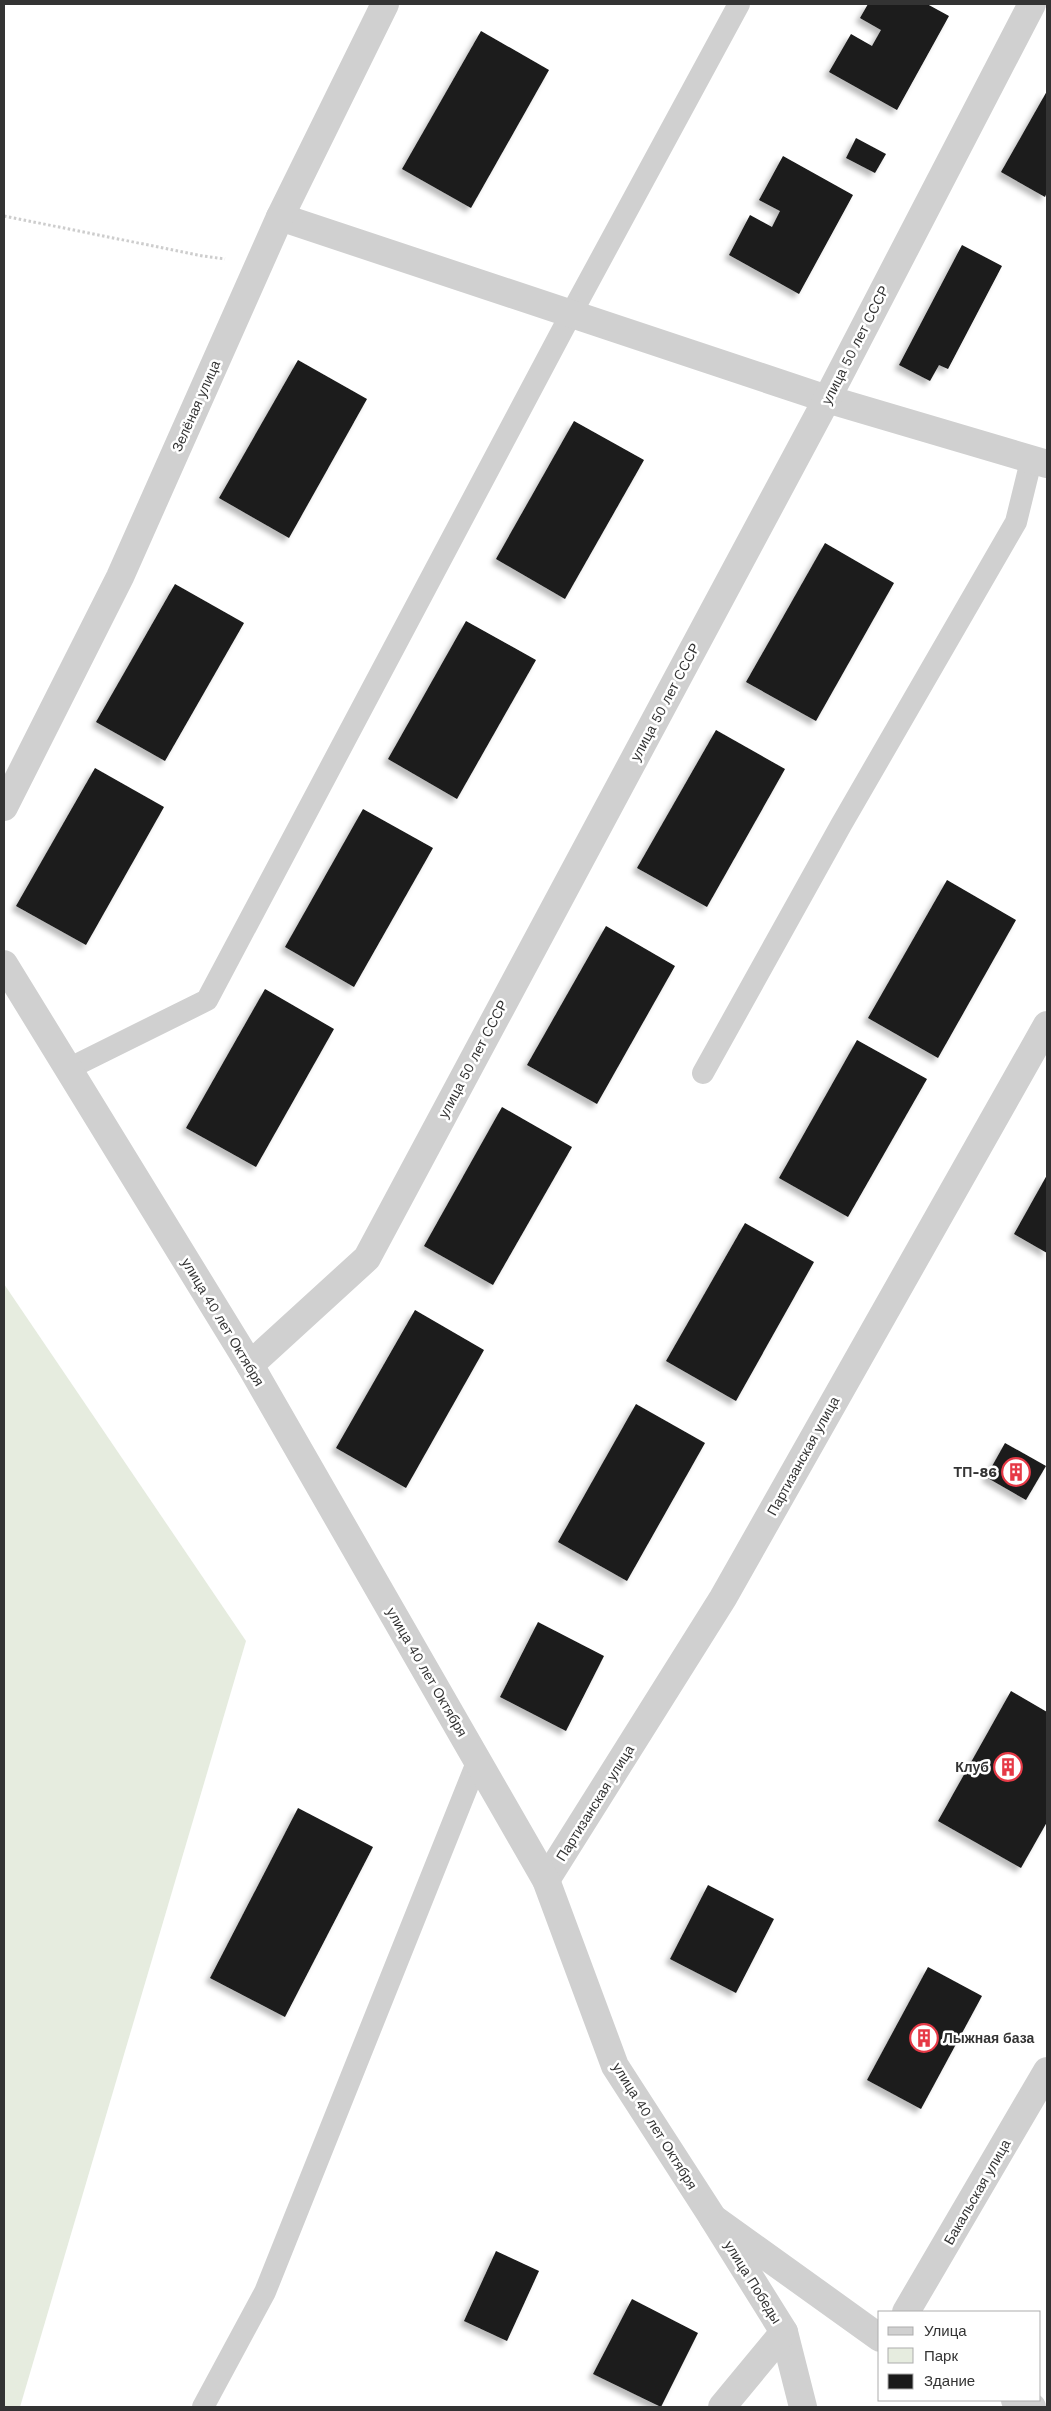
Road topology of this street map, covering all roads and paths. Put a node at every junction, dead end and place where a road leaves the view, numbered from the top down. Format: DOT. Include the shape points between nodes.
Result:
graph roads {
  1 [pos="385,4"];
  2 [pos="738,4"];
  3 [pos="1032,4"];
  4 [pos="4,216"];
  5 [pos="280,218"];
  6 [pos="260,262"];
  7 [pos="571,314"];
  8 [pos="827,399"];
  9 [pos="1039,462"];
  10 [pos="4,807"];
  11 [pos="4,964"];
  12 [pos="1047,1024"];
  13 [pos="68,1069"];
  14 [pos="703,1073"];
  15 [pos="250,1365"];
  16 [pos="478,1760"];
  17 [pos="546,1880"];
  18 [pos="1047,2071"];
  19 [pos="713,2218"];
  20 [pos="907,2311"];
  21 [pos="784,2332"];
  22 [pos="878,2337"];
  23 [pos="1017,2401"];
  24 [pos="203,2407"];
  25 [pos="722,2407"];
  26 [pos="803,2407"];
  27 [pos="1032,2407"];
  1 -- 5 [label="street, Зелёная улица"];
  2 -- 7 [label="lane"];
  3 -- 8 [label="street, улица 50 лет СССР"];
  4 -- 6 [label="path" via="203,256"];
  5 -- 6 [label="street, Зелёная улица"];
  5 -- 7 [label="street"];
  6 -- 10 [label="street, Зелёная улица" via="120,577"];
  7 -- 8 [label="street"];
  7 -- 13 [label="lane" via="207,1000"];
  8 -- 9 [label="street"];
  8 -- 15 [label="street, улица 50 лет СССР" via="367,1258"];
  9 -- 14 [label="lane" via="1016,522 841,825"];
  11 -- 13 [label="street, улица 40 лет Октября"];
  12 -- 17 [label="street, Партизанская улица" via="723,1598"];
  13 -- 15 [label="street, улица 40 лет Октября"];
  15 -- 16 [label="street, улица 40 лет Октября"];
  16 -- 17 [label="street, улица 40 лет Октября"];
  16 -- 24 [label="lane" via="265,2292"];
  17 -- 19 [label="street, улица 40 лет Октября" via="615,2066"];
  18 -- 20 [label="street, Бакальская улица"];
  19 -- 21 [label="street, улица Победы"];
  19 -- 22 [label="street, улица 40 лет Октября"];
  21 -- 25 [label="street"];
  21 -- 26 [label="street, улица Победы"];
  23 -- 27 [label="street"];
}
